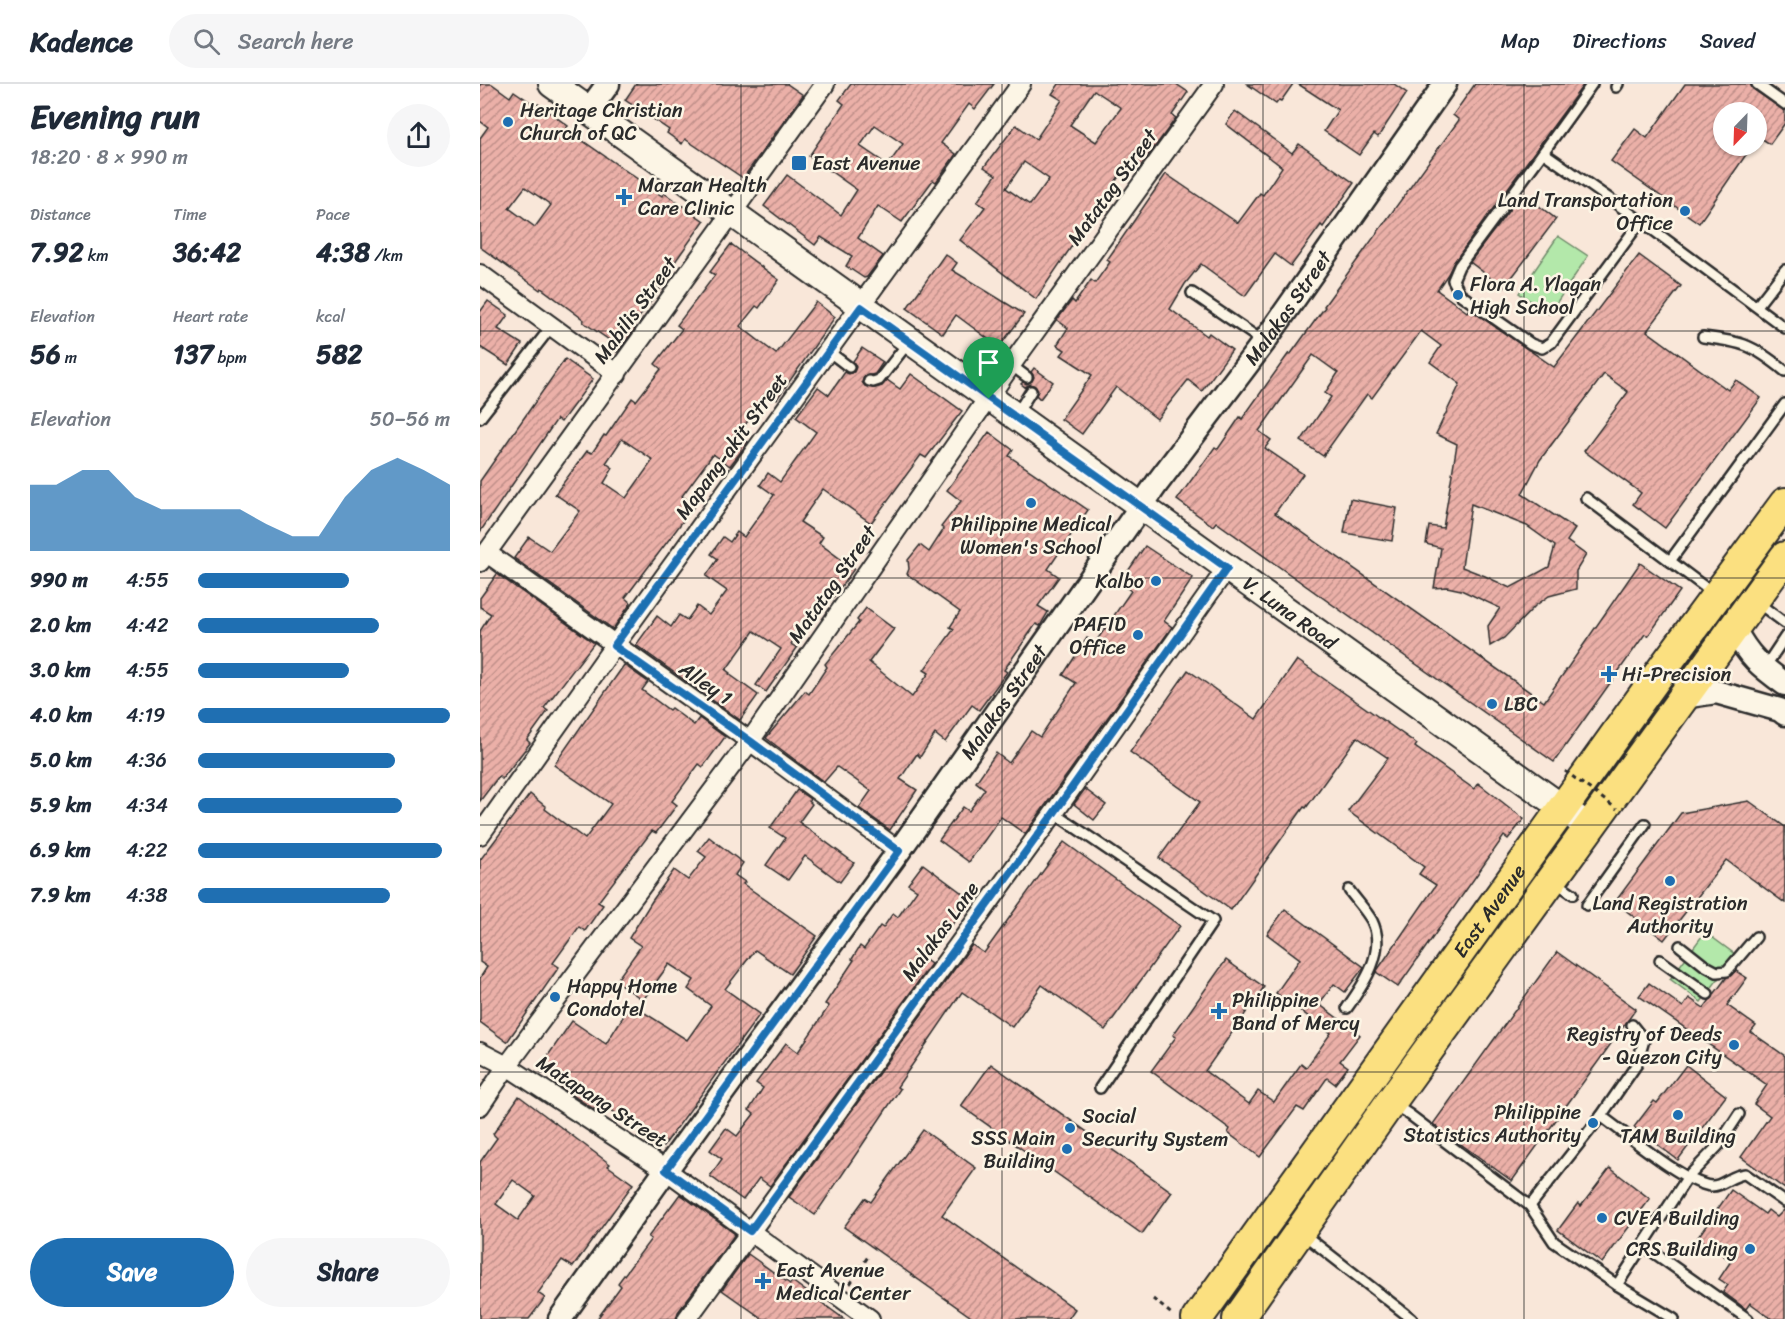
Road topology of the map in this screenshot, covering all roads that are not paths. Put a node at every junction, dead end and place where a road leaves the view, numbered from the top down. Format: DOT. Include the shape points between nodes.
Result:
graph roads {
  1 [pos="552,84"];
  2 [pos="608,84"];
  3 [pos="825,84"];
  4 [pos="1021,84"];
  5 [pos="1214,84"];
  6 [pos="1445,84"];
  7 [pos="1592,84"];
  8 [pos="1757,84"];
  9 [pos="1785,104"];
  10 [pos="589,110"];
  11 [pos="1544,153"];
  12 [pos="733,214"];
  13 [pos="1641,221"];
  14 [pos="1785,270"];
  15 [pos="480,274"];
  16 [pos="1192,293"];
  17 [pos="1757,306"];
  18 [pos="861,307"];
  19 [pos="551,327"];
  20 [pos="1785,328"];
  21 [pos="1703,337"];
  22 [pos="910,342"];
  23 [pos="1264,342"];
  24 [pos="828,351"];
  25 [pos="1011,365"];
  26 [pos="849,367"];
  27 [pos="1785,371"];
  28 [pos="617,374"];
  29 [pos="1027,377"];
  30 [pos="869,381"];
  31 [pos="1031,391"];
  32 [pos="989,399"];
  33 [pos="1785,404"];
  34 [pos="1015,417"];
  35 [pos="480,418"];
  36 [pos="1586,498"];
  37 [pos="1785,503"];
  38 [pos="1141,506"];
  39 [pos="483,557"];
  40 [pos="1785,557"];
  41 [pos="1670,561"];
  42 [pos="1227,568"];
  43 [pos="1717,596"];
  44 [pos="1754,599"];
  45 [pos="1785,623"];
  46 [pos="1734,628"];
  47 [pos="1785,637"];
  48 [pos="614,646"];
  49 [pos="1764,669"];
  50 [pos="1785,684"];
  51 [pos="1683,698"];
  52 [pos="1785,714"];
  53 [pos="750,741"];
  54 [pos="1564,809"];
  55 [pos="1056,814"];
  56 [pos="1645,824"];
  57 [pos="1588,827"];
  58 [pos="480,835"];
  59 [pos="899,851"];
  60 [pos="1349,890"];
  61 [pos="1587,905"];
  62 [pos="1756,938"];
  63 [pos="1680,946"];
  64 [pos="1660,960"];
  65 [pos="1707,994"];
  66 [pos="1347,1008"];
  67 [pos="1632,1025"];
  68 [pos="480,1052"];
  69 [pos="507,1066"];
  70 [pos="1100,1088"];
  71 [pos="1390,1103"];
  72 [pos="480,1106"];
  73 [pos="1739,1114"];
  74 [pos="1601,1116"];
  75 [pos="666,1170"];
  76 [pos="1687,1178"];
  77 [pos="1785,1202"];
  78 [pos="1530,1206"];
  79 [pos="750,1231"];
  80 [pos="1300,1232"];
  81 [pos="1644,1245"];
  82 [pos="1617,1285"];
  83 [pos="1185,1317"];
  84 [pos="560,1319"];
  85 [pos="687,1319"];
  86 [pos="870,1319"];
  87 [pos="1238,1319"];
  88 [pos="1412,1319"];
  89 [pos="1674,1319"];
  90 [pos="1748,1319"];
  1 -- 10 [label="main road, V. Luna Road"];
  2 -- 10 [label="street"];
  3 -- 12 [label="street, Mabilis Street"];
  4 -- 18 [label="street, Mapang-akit Street"];
  5 -- 25 [label="street, Matatag Street"];
  6 -- 23 [label="street, Malakas Street"];
  7 -- 11 [label="lane"];
  8 -- 9 [label="lane"];
  10 -- 12 [label="main road, V. Luna Road"];
  11 -- 13 [label="lane"];
  11 -- 13 [label="lane" via="1459,266 1453,280 1461,295 1542,348 1551,343"];
  12 -- 18 [label="main road, V. Luna Road"];
  12 -- 28 [label="street, Mabilis Street"];
  13 -- 17 [label="lane"];
  14 -- 17 [label="lane"];
  15 -- 19 [label="street"];
  16 -- 23 [label="lane"];
  17 -- 20 [label="lane"];
  18 -- 22 [label="main road, V. Luna Road"];
  18 -- 24 [label="street, Mapang-akit Street"];
  19 -- 28 [label="street"];
  19 -- 35 [label="lane"];
  21 -- 27 [label="lane" via="1738,341"];
  22 -- 30 [label="lane" via="879,380"];
  22 -- 32 [label="main road, V. Luna Road"];
  23 -- 38 [label="street, Malakas Street"];
  24 -- 26 [label="lane"];
  24 -- 48 [label="street, Mapang-akit Street"];
  25 -- 29 [label="lane"];
  25 -- 32 [label="street, Matatag Street"];
  28 -- 39 [label="street, Mabilis Street"];
  31 -- 34 [label="lane"];
  32 -- 34 [label="main road, V. Luna Road"];
  32 -- 53 [label="street, Matatag Street"];
  33 -- 41 [label="lane"];
  34 -- 38 [label="main road, V. Luna Road"];
  36 -- 41 [label="lane"];
  37 -- 43 [label="main road, East Avenue"];
  38 -- 42 [label="main road, V. Luna Road"];
  38 -- 59 [label="street, Malakas Street"];
  39 -- 48 [label="street, Alley 1"];
  40 -- 44 [label="main road, East Avenue"];
  41 -- 43 [label="lane"];
  42 -- 54 [label="main road, V. Luna Road"];
  42 -- 55 [label="street, Malakas Lane"];
  43 -- 54 [label="main road, East Avenue"];
  44 -- 45 [label="lane"];
  44 -- 46 [label="main road, East Avenue"];
  46 -- 49 [label="street" via="1745,650"];
  46 -- 51 [label="main road, East Avenue"];
  47 -- 49 [label="lane"];
  48 -- 53 [label="street, Alley 1"];
  48 -- 58 [label="street, Mapang-akit Street"];
  49 -- 50 [label="street"];
  51 -- 52 [label="street" via="1716,692"];
  51 -- 57 [label="main road, East Avenue"];
  53 -- 59 [label="street, Alley 1"];
  53 -- 69 [label="street, Matatag Street"];
  54 -- 57 [label="main road, V. Luna Road"];
  54 -- 83 [label="main road, East Avenue"];
  55 -- 70 [label="lane" via="1213,921"];
  55 -- 79 [label="street, Malakas Lane"];
  56 -- 61 [label="lane"];
  57 -- 71 [label="main road, East Avenue" via="1563,887"];
  59 -- 75 [label="street, Malakas Street"];
  60 -- 66 [label="lane" via="1372,921 1377,938 1370,972"];
  62 -- 63 [label="lane" via="1727,971 1717,972"];
  64 -- 65 [label="lane"];
  67 -- 74 [label="lane" via="1644,1040 1642,1053"];
  68 -- 69 [label="street, Matapang Street"];
  69 -- 72 [label="street, Matatag Street"];
  69 -- 75 [label="street, Matapang Street"];
  71 -- 78 [label="lane"];
  71 -- 80 [label="main road, East Avenue"];
  73 -- 76 [label="lane" via="1719,1146"];
  74 -- 76 [label="lane"];
  74 -- 78 [label="lane"];
  75 -- 79 [label="street, Matapang Street"];
  75 -- 84 [label="street, Malakas Street"];
  76 -- 77 [label="lane" via="1711,1186 1745,1174"];
  76 -- 81 [label="lane"];
  78 -- 82 [label="lane" via="1554,1242"];
  79 -- 85 [label="street, Malakas Lane"];
  79 -- 86 [label="street, Matapang Street"];
  80 -- 87 [label="main road, East Avenue"];
  80 -- 88 [label="lane"];
  81 -- 82 [label="lane"];
  81 -- 90 [label="lane"];
  82 -- 89 [label="lane"];
}
